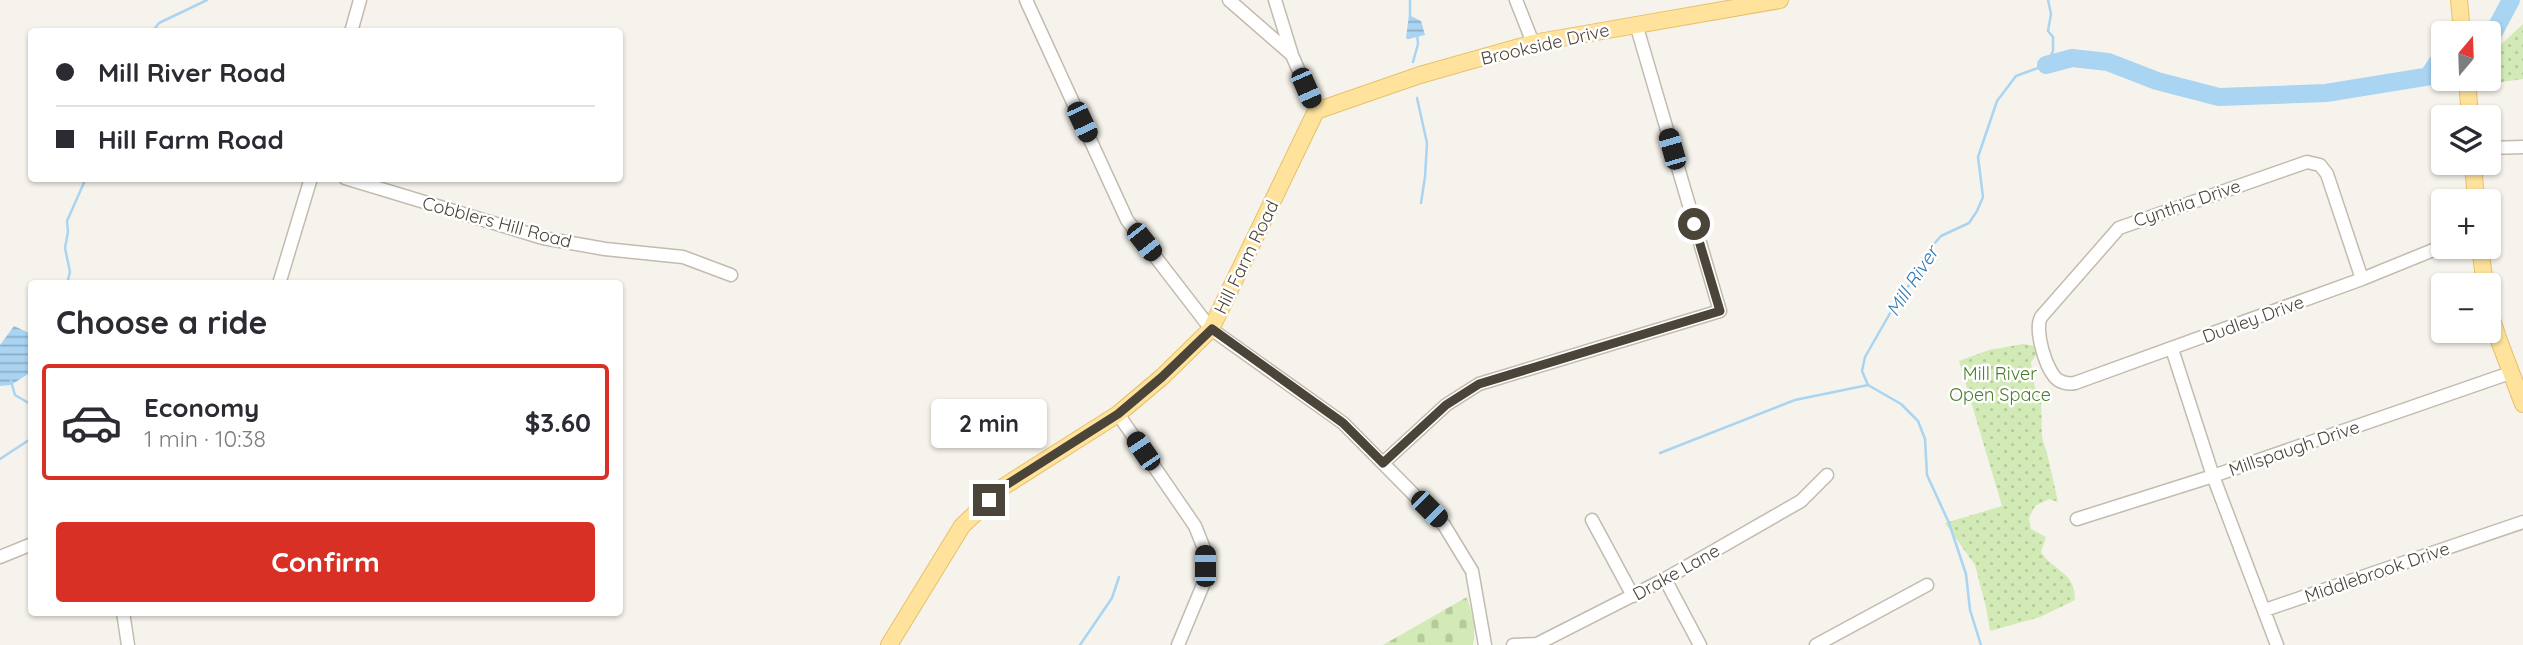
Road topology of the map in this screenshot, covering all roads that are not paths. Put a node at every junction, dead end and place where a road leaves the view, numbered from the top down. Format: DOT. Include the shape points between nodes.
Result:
graph roads {
  1 [pos="360,0"];
  2 [pos="1026,0"];
  3 [pos="1228,0"];
  4 [pos="1275,0"];
  5 [pos="1516,0"];
  6 [pos="1780,0"];
  7 [pos="2459,0"];
  8 [pos="2461,21"];
  9 [pos="1636,24"];
  10 [pos="352,28"];
  11 [pos="1533,43"];
  12 [pos="1292,54"];
  13 [pos="1316,111"];
  14 [pos="2523,147"];
  15 [pos="2501,148"];
  16 [pos="309,182"];
  17 [pos="358,182"];
  18 [pos="2431,251"];
  19 [pos="731,275"];
  20 [pos="2362,279"];
  21 [pos="280,280"];
  22 [pos="1212,329"];
  23 [pos="2500,343"];
  24 [pos="2172,349"];
  25 [pos="2510,373"];
  26 [pos="2061,382"];
  27 [pos="2523,404"];
  28 [pos="1118,414"];
  29 [pos="1383,463"];
  30 [pos="1827,475"];
  31 [pos="2213,476"];
  32 [pos="2077,519"];
  33 [pos="1592,520"];
  34 [pos="2523,522"];
  35 [pos="28,546"];
  36 [pos="0,556"];
  37 [pos="1665,579"];
  38 [pos="1927,585"];
  39 [pos="1633,596"];
  40 [pos="2265,610"];
  41 [pos="124,616"];
  42 [pos="128,645"];
  43 [pos="889,645"];
  44 [pos="1178,645"];
  45 [pos="1485,645"];
  46 [pos="1513,645"];
  47 [pos="1700,645"];
  48 [pos="1816,645"];
  49 [pos="2277,645"];
  1 -- 10 [label="street"];
  2 -- 22 [label="street" via="1127,220"];
  3 -- 12 [label="street"];
  4 -- 12 [label="street"];
  5 -- 11 [label="street"];
  6 -- 9 [label="main road, Brookside Drive"];
  7 -- 8 [label="main road"];
  9 -- 11 [label="main road, Brookside Drive"];
  9 -- 29 [label="street" via="1720,311 1479,384 1446,405"];
  11 -- 13 [label="main road, Brookside Drive"];
  12 -- 13 [label="street"];
  13 -- 22 [label="main road, Hill Farm Road"];
  14 -- 15 [label="street"];
  16 -- 21 [label="street"];
  17 -- 19 [label="street, Cobblers Hill Road" via="543,238 683,257"];
  18 -- 20 [label="street, Dudley Drive"];
  20 -- 24 [label="street, Dudley Drive"];
  20 -- 26 [label="street, Cynthia Drive" via="2325,169 2314,162 2301,163 2119,228 2039,322 2049,368"];
  22 -- 28 [label="main road, Hill Farm Road"];
  22 -- 29 [label="street" via="1343,423"];
  23 -- 25 [label="main road"];
  24 -- 26 [label="street, Dudley Drive" via="2081,382"];
  24 -- 31 [label="street"];
  25 -- 27 [label="main road"];
  25 -- 31 [label="street, Millspaugh Drive"];
  28 -- 43 [label="main road, Hill Farm Road" via="1003,487 962,526"];
  28 -- 44 [label="street" via="1195,526 1205,551 1205,580"];
  29 -- 45 [label="street" via="1444,525 1472,571"];
  30 -- 37 [label="street, Drake Lane" via="1801,501"];
  31 -- 32 [label="street, Millspaugh Drive"];
  31 -- 40 [label="street"];
  33 -- 39 [label="street"];
  34 -- 40 [label="street, Middlebrook Drive"];
  35 -- 36 [label="street"];
  37 -- 39 [label="street, Drake Lane"];
  37 -- 47 [label="street"];
  38 -- 48 [label="street"];
  39 -- 46 [label="street, Drake Lane" via="1537,644"];
  40 -- 49 [label="street"];
  41 -- 42 [label="street"];
}
